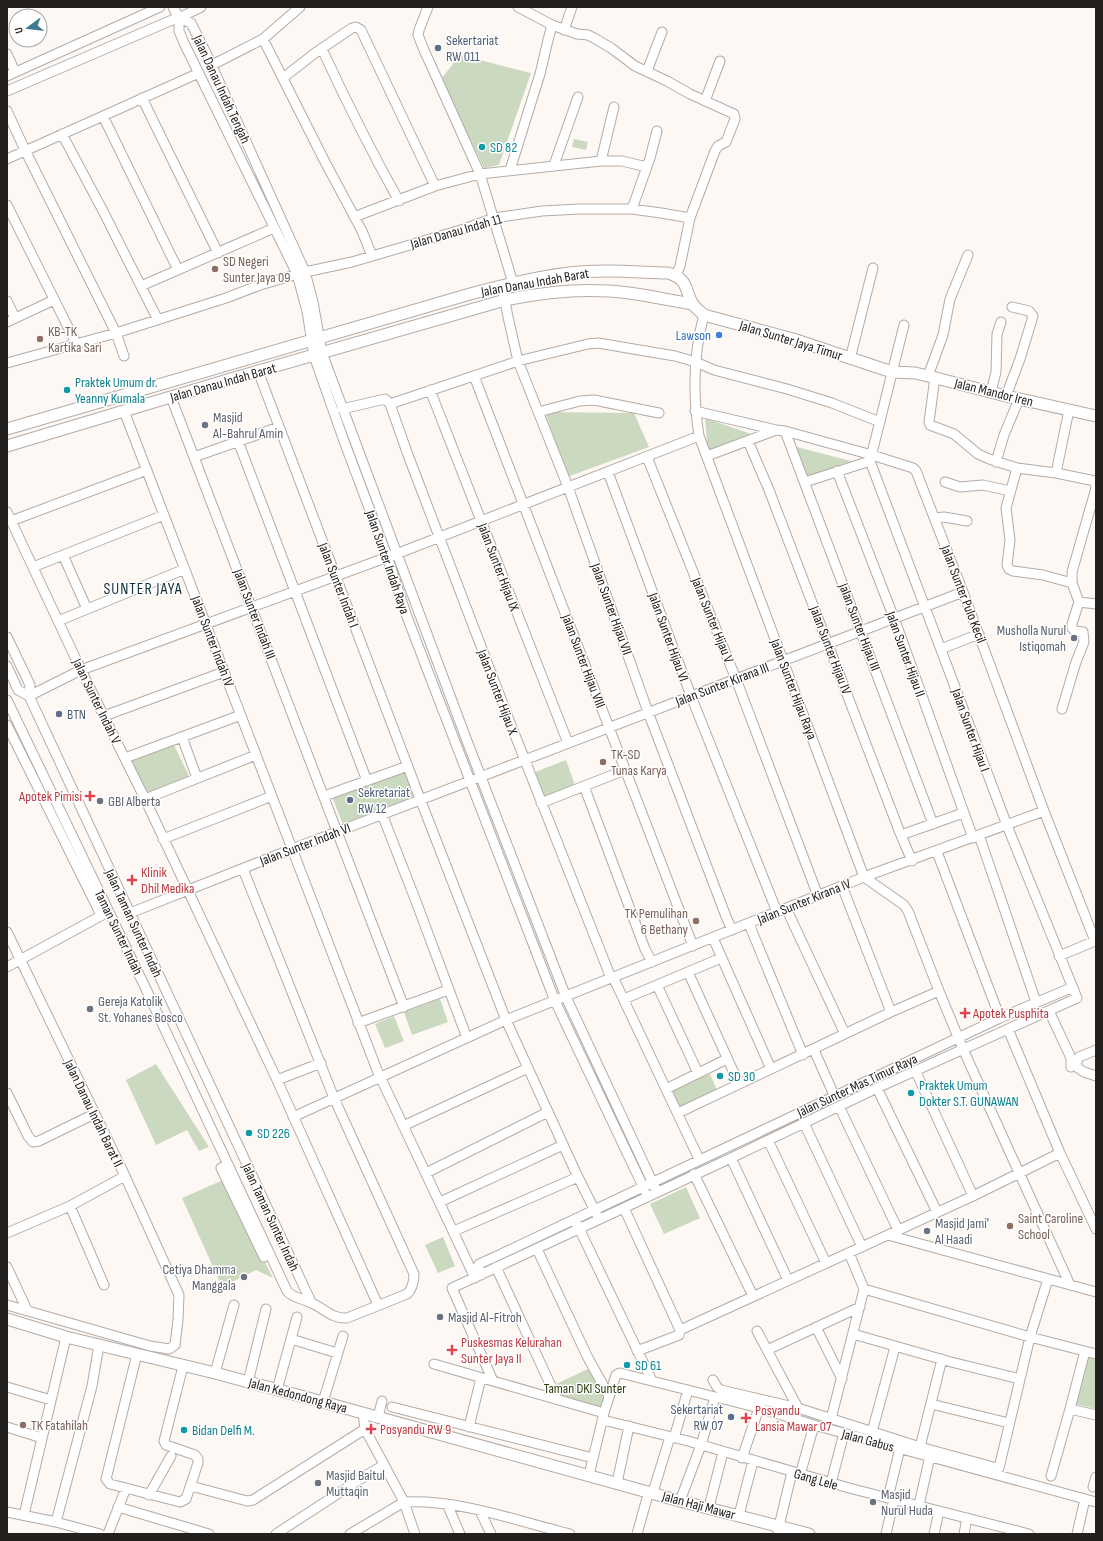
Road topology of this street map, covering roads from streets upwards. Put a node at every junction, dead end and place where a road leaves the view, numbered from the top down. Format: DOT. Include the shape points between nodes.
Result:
graph roads {
  1 [pos="160,7"];
  2 [pos="173,7"];
  3 [pos="201,7"];
  4 [pos="300,7"];
  5 [pos="428,7"];
  6 [pos="518,7"];
  7 [pos="572,7"];
  8 [pos="179,18"];
  9 [pos="552,25"];
  10 [pos="564,30"];
  11 [pos="662,32"];
  12 [pos="263,39"];
  13 [pos="322,48"];
  14 [pos="7,54"];
  15 [pos="720,61"];
  16 [pos="212,65"];
  17 [pos="647,71"];
  18 [pos="199,73"];
  19 [pos="11,74"];
  20 [pos="283,78"];
  21 [pos="7,91"];
  22 [pos="142,98"];
  23 [pos="578,98"];
  24 [pos="705,101"];
  25 [pos="614,107"];
  26 [pos="7,111"];
  27 [pos="103,116"];
  28 [pos="657,131"];
  29 [pos="62,134"];
  30 [pos="25,150"];
  31 [pos="7,159"];
  32 [pos="600,161"];
  33 [pos="554,165"];
  34 [pos="647,167"];
  35 [pos="510,170"];
  36 [pos="480,174"];
  37 [pos="436,186"];
  38 [pos="399,201"];
  39 [pos="7,205"];
  40 [pos="632,209"];
  41 [pos="354,217"];
  42 [pos="494,218"];
  43 [pos="690,218"];
  44 [pos="274,228"];
  45 [pos="218,253"];
  46 [pos="968,255"];
  47 [pos="372,256"];
  48 [pos="873,268"];
  49 [pos="178,270"];
  50 [pos="301,273"];
  51 [pos="676,276"];
  52 [pos="507,285"];
  53 [pos="141,286"];
  54 [pos="54,300"];
  55 [pos="505,300"];
  56 [pos="7,301"];
  57 [pos="693,304"];
  58 [pos="1012,307"];
  59 [pos="704,315"];
  60 [pos="11,320"];
  61 [pos="158,320"];
  62 [pos="1001,322"];
  63 [pos="904,325"];
  64 [pos="116,333"];
  65 [pos="315,339"];
  66 [pos="76,343"];
  67 [pos="318,355"];
  68 [pos="124,356"];
  69 [pos="850,359"];
  70 [pos="518,360"];
  71 [pos="696,362"];
  72 [pos="7,363"];
  73 [pos="258,371"];
  74 [pos="892,372"];
  75 [pos="474,376"];
  76 [pos="932,377"];
  77 [pos="430,390"];
  78 [pos="991,392"];
  79 [pos="1006,396"];
  80 [pos="171,397"];
  81 [pos="1019,399"];
  82 [pos="390,404"];
  83 [pos="342,409"];
  84 [pos="1069,410"];
  85 [pos="124,411"];
  86 [pos="695,411"];
  87 [pos="538,412"];
  88 [pos="659,413"];
  89 [pos="1096,416"];
  90 [pos="880,422"];
  91 [pos="279,427"];
  92 [pos="7,429"];
  93 [pos="781,430"];
  94 [pos="699,436"];
  95 [pos="748,441"];
  96 [pos="238,442"];
  97 [pos="7,446"];
  98 [pos="194,456"];
  99 [pos="707,456"];
  100 [pos="647,457"];
  101 [pos="871,458"];
  102 [pos="996,462"];
  103 [pos="1017,468"];
  104 [pos="147,470"];
  105 [pos="837,471"];
  106 [pos="608,472"];
  107 [pos="1056,473"];
  108 [pos="805,482"];
  109 [pos="945,482"];
  110 [pos="568,487"];
  111 [pos="1010,491"];
  112 [pos="523,504"];
  113 [pos="7,512"];
  114 [pos="164,515"];
  115 [pos="935,518"];
  116 [pos="480,520"];
  117 [pos="11,521"];
  118 [pos="967,521"];
  119 [pos="439,537"];
  120 [pos="63,555"];
  121 [pos="392,555"];
  122 [pos="33,568"];
  123 [pos="185,570"];
  124 [pos="336,576"];
  125 [pos="1072,583"];
  126 [pos="294,591"];
  127 [pos="963,592"];
  128 [pos="1079,602"];
  129 [pos="1096,604"];
  130 [pos="252,606"];
  131 [pos="925,606"];
  132 [pos="87,609"];
  133 [pos="894,618"];
  134 [pos="58,621"];
  135 [pos="206,623"];
  136 [pos="862,631"];
  137 [pos="979,634"];
  138 [pos="7,637"];
  139 [pos="829,643"];
  140 [pos="941,649"];
  141 [pos="783,661"];
  142 [pos="7,666"];
  143 [pos="81,670"];
  144 [pos="224,672"];
  145 [pos="736,679"];
  146 [pos="28,696"];
  147 [pos="691,696"];
  148 [pos="7,700"];
  149 [pos="1062,709"];
  150 [pos="648,712"];
  151 [pos="241,715"];
  152 [pos="104,716"];
  153 [pos="7,725"];
  154 [pos="609,727"];
  155 [pos="182,737"];
  156 [pos="568,743"];
  157 [pos="256,755"];
  158 [pos="125,758"];
  159 [pos="524,760"];
  160 [pos="408,766"];
  161 [pos="625,770"];
  162 [pos="481,776"];
  163 [pos="197,778"];
  164 [pos="367,781"];
  165 [pos="470,781"];
  166 [pos="584,786"];
  167 [pos="272,796"];
  168 [pos="324,796"];
  169 [pos="145,799"];
  170 [pos="421,800"];
  171 [pos="541,803"];
  172 [pos="1044,811"];
  173 [pos="963,813"];
  174 [pos="382,814"];
  175 [pos="933,824"];
  176 [pos="1007,825"];
  177 [pos="338,831"];
  178 [pos="901,835"];
  179 [pos="976,836"];
  180 [pos="163,839"];
  181 [pos="292,849"];
  182 [pos="937,852"];
  183 [pos="912,861"];
  184 [pos="243,868"];
  185 [pos="863,874"];
  186 [pos="842,886"];
  187 [pos="188,891"];
  188 [pos="818,896"];
  189 [pos="786,908"];
  190 [pos="777,912"];
  191 [pos="105,914"];
  192 [pos="130,914"];
  193 [pos="749,924"];
  194 [pos="732,930"];
  195 [pos="7,932"];
  196 [pos="713,938"];
  197 [pos="1096,941"];
  198 [pos="693,946"];
  199 [pos="1059,956"];
  200 [pos="721,958"];
  201 [pos="21,960"];
  202 [pos="652,962"];
  203 [pos="7,967"];
  204 [pos="688,972"];
  205 [pos="612,978"];
  206 [pos="657,985"];
  207 [pos="1073,987"];
  208 [pos="448,990"];
  209 [pos="938,991"];
  210 [pos="566,997"];
  211 [pos="1077,998"];
  212 [pos="624,999"];
  213 [pos="555,1001"];
  214 [pos="1036,1002"];
  215 [pos="404,1007"];
  216 [pos="1049,1011"];
  217 [pos="891,1012"];
  218 [pos="1000,1018"];
  219 [pos="506,1020"];
  220 [pos="358,1023"];
  221 [pos="1008,1029"];
  222 [pos="845,1034"];
  223 [pos="466,1038"];
  224 [pos="958,1038"];
  225 [pos="963,1049"];
  226 [pos="814,1050"];
  227 [pos="1096,1050"];
  228 [pos="803,1054"];
  229 [pos="728,1059"];
  230 [pos="321,1063"];
  231 [pos="1074,1065"];
  232 [pos="528,1068"];
  233 [pos="772,1069"];
  234 [pos="916,1070"];
  235 [pos="698,1073"];
  236 [pos="1096,1076"];
  237 [pos="380,1078"];
  238 [pos="277,1080"];
  239 [pos="739,1084"];
  240 [pos="877,1088"];
  241 [pos="666,1089"];
  242 [pos="7,1094"];
  243 [pos="834,1095"];
  244 [pos="334,1098"];
  245 [pos="839,1106"];
  246 [pos="548,1112"];
  247 [pos="678,1113"];
  248 [pos="94,1114"];
  249 [pos="293,1117"];
  250 [pos="804,1123"];
  251 [pos="403,1126"];
  252 [pos="768,1140"];
  253 [pos="563,1144"];
  254 [pos="1060,1153"];
  255 [pos="731,1158"];
  256 [pos="700,1159"];
  257 [pos="1019,1172"];
  258 [pos="426,1173"];
  259 [pos="694,1174"];
  260 [pos="124,1176"];
  261 [pos="578,1177"];
  262 [pos="652,1181"];
  263 [pos="642,1186"];
  264 [pos="657,1192"];
  265 [pos="973,1196"];
  266 [pos="648,1197"];
  267 [pos="440,1202"];
  268 [pos="70,1206"];
  269 [pos="624,1208"];
  270 [pos="594,1209"];
  271 [pos="937,1212"];
  272 [pos="574,1219"];
  273 [pos="599,1219"];
  274 [pos="1096,1228"];
  275 [pos="579,1229"];
  276 [pos="898,1230"];
  277 [pos="454,1231"];
  278 [pos="7,1233"];
  279 [pos="888,1234"];
  280 [pos="862,1247"];
  281 [pos="537,1249"];
  282 [pos="849,1253"];
  283 [pos="826,1263"];
  284 [pos="496,1267"];
  285 [pos="7,1268"];
  286 [pos="478,1276"];
  287 [pos="1048,1279"];
  288 [pos="788,1280"];
  289 [pos="104,1285"];
  290 [pos="1070,1285"];
  291 [pos="864,1289"];
  292 [pos="1096,1292"];
  293 [pos="753,1296"];
  294 [pos="311,1302"];
  295 [pos="7,1305"];
  296 [pos="234,1305"];
  297 [pos="378,1306"];
  298 [pos="860,1307"];
  299 [pos="266,1309"];
  300 [pos="27,1310"];
  301 [pos="297,1317"];
  302 [pos="7,1319"];
  303 [pos="816,1327"];
  304 [pos="680,1330"];
  305 [pos="757,1330"];
  306 [pos="853,1334"];
  307 [pos="343,1336"];
  308 [pos="66,1337"];
  309 [pos="1030,1337"];
  310 [pos="291,1339"];
  311 [pos="99,1345"];
  312 [pos="895,1347"];
  313 [pos="767,1350"];
  314 [pos="637,1351"];
  315 [pos="1085,1351"];
  316 [pos="337,1353"];
  317 [pos="138,1354"];
  318 [pos="1096,1354"];
  319 [pos="942,1360"];
  320 [pos="434,1364"];
  321 [pos="183,1366"];
  322 [pos="215,1373"];
  323 [pos="481,1378"];
  324 [pos="842,1379"];
  325 [pos="1020,1379"];
  326 [pos="713,1380"];
  327 [pos="493,1381"];
  328 [pos="248,1382"];
  329 [pos="652,1382"];
  330 [pos="7,1387"];
  331 [pos="277,1390"];
  332 [pos="688,1390"];
  333 [pos="609,1396"];
  334 [pos="715,1397"];
  335 [pos="557,1399"];
  336 [pos="51,1400"];
  337 [pos="382,1401"];
  338 [pos="323,1402"];
  339 [pos="931,1404"];
  340 [pos="392,1407"];
  341 [pos="759,1408"];
  342 [pos="798,1408"];
  343 [pos="1070,1409"];
  344 [pos="363,1413"];
  345 [pos="1096,1415"];
  346 [pos="604,1416"];
  347 [pos="378,1417"];
  348 [pos="831,1419"];
  349 [pos="1009,1423"];
  350 [pos="814,1425"];
  351 [pos="628,1426"];
  352 [pos="7,1427"];
  353 [pos="468,1427"];
  354 [pos="366,1429"];
  355 [pos="872,1432"];
  356 [pos="844,1433"];
  357 [pos="672,1437"];
  358 [pos="42,1438"];
  359 [pos="701,1445"];
  360 [pos="920,1447"];
  361 [pos="900,1448"];
  362 [pos="723,1452"];
  363 [pos="171,1456"];
  364 [pos="930,1456"];
  365 [pos="593,1458"];
  366 [pos="742,1458"];
  367 [pos="753,1461"];
  368 [pos="384,1465"];
  369 [pos="796,1473"];
  370 [pos="589,1476"];
  371 [pos="1051,1476"];
  372 [pos="1096,1477"];
  373 [pos="617,1483"];
  374 [pos="831,1483"];
  375 [pos="190,1486"];
  376 [pos="1093,1487"];
  377 [pos="126,1488"];
  378 [pos="651,1492"];
  379 [pos="149,1495"];
  380 [pos="891,1499"];
  381 [pos="1085,1499"];
  382 [pos="680,1501"];
  383 [pos="407,1502"];
  384 [pos="1096,1502"];
  385 [pos="447,1504"];
  386 [pos="919,1506"];
  387 [pos="118,1507"];
  388 [pos="709,1507"];
  389 [pos="480,1511"];
  390 [pos="939,1511"];
  391 [pos="7,1512"];
  392 [pos="24,1515"];
  393 [pos="738,1515"];
  394 [pos="967,1518"];
  395 [pos="56,1522"];
  396 [pos="546,1528"];
  397 [pos="778,1528"];
  398 [pos="1004,1531"];
  399 [pos="202,1533"];
  400 [pos="100,1534"];
  401 [pos="108,1534"];
  402 [pos="276,1534"];
  403 [pos="350,1534"];
  404 [pos="415,1534"];
  405 [pos="460,1534"];
  406 [pos="491,1534"];
  407 [pos="535,1534"];
  408 [pos="570,1534"];
  409 [pos="637,1534"];
  410 [pos="809,1534"];
  411 [pos="886,1534"];
  412 [pos="934,1534"];
  413 [pos="964,1534"];
  414 [pos="1029,1534"];
  415 [pos="1076,1534"];
  1 -- 19 [label="street"];
  2 -- 8 [label="street"];
  3 -- 8 [label="street"];
  4 -- 12 [label="street"];
  5 -- 36 [label="street, Jalan Sunter Hijau VII" via="418,35"];
  6 -- 9 [label="street"];
  7 -- 10 [label="street"];
  8 -- 16 [label="street, Jalan Danau Indah Tengah" via="191,23"];
  8 -- 18 [label="street, Jalan Danau Indah Tengah" via="179,31"];
  8 -- 21 [label="street"];
  9 -- 10 [label="street"];
  9 -- 35 [label="street" via="540,74"];
  10 -- 17 [label="street" via="588,35 611,48 629,63"];
  11 -- 17 [label="street"];
  12 -- 16 [label="street"];
  12 -- 20 [label="street"];
  13 -- 20 [label="street"];
  13 -- 37 [label="street" via="352,28 362,30"];
  13 -- 38 [label="street" via="356,122"];
  14 -- 19 [label="street"];
  15 -- 24 [label="street"];
  16 -- 50 [label="street, Jalan Danau Indah Tengah"];
  17 -- 24 [label="street"];
  18 -- 22 [label="street"];
  18 -- 44 [label="street, Jalan Danau Indah Tengah"];
  20 -- 41 [label="street"];
  22 -- 27 [label="street"];
  22 -- 45 [label="street"];
  23 -- 33 [label="street"];
  24 -- 43 [label="street" via="734,114 735,117 726,142 718,146"];
  25 -- 32 [label="street"];
  26 -- 30 [label="street"];
  27 -- 29 [label="street"];
  27 -- 49 [label="street"];
  28 -- 34 [label="street"];
  29 -- 30 [label="street"];
  29 -- 53 [label="street"];
  30 -- 31 [label="street"];
  30 -- 64 [label="street"];
  32 -- 33 [label="street"];
  32 -- 34 [label="street"];
  33 -- 35 [label="street"];
  34 -- 40 [label="street"];
  35 -- 36 [label="street"];
  36 -- 37 [label="street"];
  36 -- 42 [label="street, Jalan Sunter Hijau VII"];
  37 -- 38 [label="street"];
  38 -- 41 [label="street"];
  39 -- 54 [label="street"];
  40 -- 42 [label="street, Jalan Danau Indah 11" via="566,209"];
  40 -- 43 [label="street, Jalan Danau Indah 11"];
  41 -- 47 [label="street"];
  42 -- 47 [label="street, Jalan Danau Indah 11"];
  42 -- 52 [label="street, Jalan Sunter Hijau VII"];
  43 -- 51 [label="street"];
  44 -- 45 [label="street"];
  44 -- 50 [label="street, Jalan Danau Indah Tengah"];
  45 -- 49 [label="street"];
  46 -- 76 [label="street" via="950,299"];
  47 -- 50 [label="street, Jalan Danau Indah 11"];
  48 -- 69 [label="street"];
  49 -- 53 [label="street"];
  50 -- 61 [label="street, Jalan Danau Indah 11"];
  50 -- 65 [label="street, Jalan Danau Indah Tengah" via="313,302"];
  51 -- 52 [label="street, Jalan Danau Indah Barat" via="668,272 595,271 568,273"];
  51 -- 57 [label="street" via="686,286"];
  52 -- 55 [label="street, Jalan Sunter Hijau VII"];
  52 -- 65 [label="street, Jalan Danau Indah Barat"];
  53 -- 61 [label="street"];
  54 -- 60 [label="street"];
  54 -- 66 [label="street"];
  55 -- 57 [label="street, Jalan Danau Indah Barat" via="593,290"];
  55 -- 67 [label="street, Jalan Danau Indah Barat"];
  55 -- 70 [label="street, Jalan Sunter Hijau VII"];
  56 -- 60 [label="street"];
  57 -- 59 [label="street, Jalan Sunter Jaya Timur"];
  58 -- 79 [label="street" via="1029,311 1034,316"];
  59 -- 69 [label="street, Jalan Sunter Jaya Timur" via="794,340"];
  59 -- 71 [label="street, Jalan Sunter Hijau Raya"];
  61 -- 64 [label="street, Jalan Danau Indah 11"];
  62 -- 78 [label="street" via="997,334 996,372"];
  63 -- 74 [label="street"];
  64 -- 66 [label="street, Jalan Danau Indah 11"];
  64 -- 68 [label="street"];
  65 -- 67 [label="street, Jalan Sunter Indah Raya"];
  65 -- 92 [label="street, Jalan Danau Indah Barat"];
  66 -- 72 [label="street, Jalan Danau Indah 11"];
  67 -- 73 [label="street, Jalan Danau Indah Barat"];
  67 -- 83 [label="street, Jalan Sunter Indah Raya"];
  67 -- 121 [label="street, Jalan Sunter Indah Raya" via="344,441"];
  69 -- 74 [label="street, Jalan Sunter Jaya Timur"];
  70 -- 71 [label="street" via="598,343"];
  70 -- 75 [label="street"];
  70 -- 87 [label="street, Jalan Sunter Hijau VII"];
  71 -- 86 [label="street, Jalan Sunter Hijau Raya"];
  71 -- 90 [label="street" via="714,370 832,403"];
  73 -- 80 [label="street, Jalan Danau Indah Barat"];
  73 -- 91 [label="street, Jalan Sunter Indah I"];
  74 -- 76 [label="street, Jalan Mandor Iren"];
  74 -- 90 [label="street"];
  75 -- 77 [label="street"];
  75 -- 112 [label="street, Jalan Sunter Hijau VIII"];
  76 -- 78 [label="street, Jalan Mandor Iren"];
  76 -- 102 [label="street" via="929,424 954,434 978,454"];
  77 -- 82 [label="street"];
  77 -- 116 [label="street, Jalan Sunter Hijau IX"];
  78 -- 79 [label="street, Jalan Mandor Iren"];
  79 -- 81 [label="street, Jalan Mandor Iren"];
  80 -- 85 [label="street, Jalan Danau Indah Barat"];
  80 -- 98 [label="street, Jalan Sunter Indah III"];
  81 -- 84 [label="street, Jalan Mandor Iren"];
  81 -- 102 [label="street"];
  82 -- 83 [label="street" via="385,400"];
  82 -- 119 [label="street, Jalan Sunter Hijau X"];
  83 -- 121 [label="street, Jalan Sunter Indah Raya"];
  84 -- 89 [label="street, Jalan Mandor Iren"];
  84 -- 107 [label="street"];
  85 -- 97 [label="street, Jalan Danau Indah Barat"];
  85 -- 104 [label="street, Jalan Sunter Indah IV"];
  86 -- 93 [label="street, Jalan Sunter Pulo Kecil"];
  86 -- 94 [label="street, Jalan Sunter Hijau Raya"];
  87 -- 88 [label="street" via="594,400"];
  87 -- 110 [label="street, Jalan Sunter Hijau VII"];
  90 -- 101 [label="street"];
  91 -- 96 [label="street"];
  91 -- 124 [label="street, Jalan Sunter Indah I"];
  93 -- 95 [label="street"];
  93 -- 101 [label="street, Jalan Sunter Pulo Kecil"];
  93 -- 108 [label="street, Jalan Sunter Hijau III"];
  94 -- 99 [label="street, Jalan Sunter Hijau Raya"];
  94 -- 100 [label="street"];
  95 -- 99 [label="street"];
  95 -- 139 [label="street, Jalan Sunter Hijau IV"];
  96 -- 98 [label="street"];
  96 -- 126 [label="street"];
  98 -- 130 [label="street, Jalan Sunter Indah III"];
  99 -- 141 [label="street, Jalan Sunter Hijau Raya"];
  100 -- 106 [label="street"];
  100 -- 145 [label="street, Jalan Sunter Hijau V"];
  101 -- 105 [label="street"];
  101 -- 115 [label="street, Jalan Sunter Pulo Kecil" via="913,468"];
  101 -- 131 [label="street, Jalan Sunter Hijau I"];
  102 -- 103 [label="street"];
  103 -- 107 [label="street"];
  103 -- 111 [label="street"];
  104 -- 114 [label="street, Jalan Sunter Indah IV"];
  104 -- 117 [label="street"];
  105 -- 108 [label="street"];
  105 -- 133 [label="street, Jalan Sunter Hijau II"];
  106 -- 110 [label="street"];
  106 -- 147 [label="street, Jalan Sunter Hijau VI"];
  107 -- 125 [label="street" via="1095,481 1096,488 1074,565"];
  108 -- 136 [label="street, Jalan Sunter Hijau III"];
  109 -- 111 [label="street" via="960,487 983,484"];
  110 -- 112 [label="street"];
  110 -- 150 [label="street, Jalan Sunter Hijau VII"];
  111 -- 125 [label="street" via="1006,508 1010,540 1007,565 1009,569"];
  112 -- 116 [label="street"];
  112 -- 154 [label="street, Jalan Sunter Hijau VIII"];
  113 -- 117 [label="street, Jalan Sunter Indah V"];
  114 -- 120 [label="street"];
  114 -- 123 [label="street, Jalan Sunter Indah IV"];
  115 -- 118 [label="street"];
  115 -- 127 [label="street, Jalan Sunter Pulo Kecil"];
  116 -- 119 [label="street"];
  116 -- 156 [label="street, Jalan Sunter Hijau IX"];
  117 -- 122 [label="street, Jalan Sunter Indah V"];
  119 -- 121 [label="street"];
  119 -- 159 [label="street, Jalan Sunter Hijau X"];
  120 -- 122 [label="street"];
  120 -- 132 [label="street"];
  121 -- 124 [label="street"];
  121 -- 162 [label="street, Jalan Sunter Indah Raya"];
  121 -- 165 [label="street, Jalan Sunter Indah Raya" via="406,614"];
  122 -- 134 [label="street, Jalan Sunter Indah V"];
  123 -- 132 [label="street"];
  123 -- 135 [label="street, Jalan Sunter Indah IV"];
  124 -- 126 [label="street"];
  124 -- 160 [label="street, Jalan Sunter Indah I"];
  125 -- 128 [label="street"];
  126 -- 130 [label="street"];
  126 -- 164 [label="street"];
  127 -- 131 [label="street, Jalan Sunter Kirana III"];
  127 -- 137 [label="street, Jalan Sunter Pulo Kecil"];
  128 -- 129 [label="street"];
  128 -- 149 [label="street" via="1072,628 1083,632 1084,642"];
  130 -- 135 [label="street"];
  130 -- 168 [label="street, Jalan Sunter Indah III"];
  131 -- 133 [label="street, Jalan Sunter Kirana III"];
  131 -- 140 [label="street, Jalan Sunter Hijau I"];
  132 -- 134 [label="street"];
  133 -- 136 [label="street, Jalan Sunter Kirana III"];
  133 -- 173 [label="street, Jalan Sunter Hijau II"];
  134 -- 143 [label="street, Jalan Sunter Indah V"];
  135 -- 143 [label="street"];
  135 -- 144 [label="street, Jalan Sunter Indah IV"];
  136 -- 139 [label="street, Jalan Sunter Kirana III"];
  136 -- 175 [label="street, Jalan Sunter Hijau III"];
  137 -- 140 [label="street"];
  137 -- 172 [label="street, Jalan Sunter Pulo Kecil"];
  138 -- 146 [label="street, Jalan Taman Sunter Indah" via="30,685"];
  139 -- 141 [label="street, Jalan Sunter Kirana III"];
  139 -- 178 [label="street, Jalan Sunter Hijau IV"];
  140 -- 176 [label="street, Jalan Sunter Hijau I"];
  141 -- 145 [label="street, Jalan Sunter Kirana III"];
  141 -- 185 [label="street, Jalan Sunter Hijau Raya"];
  142 -- 146 [label="street, Jalan Taman Sunter Indah" via="18,690"];
  143 -- 146 [label="street"];
  143 -- 152 [label="street, Jalan Sunter Indah V"];
  144 -- 151 [label="street, Jalan Sunter Indah IV"];
  144 -- 152 [label="street"];
  145 -- 147 [label="street, Jalan Sunter Kirana III"];
  145 -- 188 [label="street, Jalan Sunter Hijau V"];
  146 -- 192 [label="street, Jalan Taman Sunter Indah"];
  147 -- 150 [label="street, Jalan Sunter Kirana III"];
  147 -- 190 [label="street, Jalan Sunter Hijau VI"];
  148 -- 191 [label="street, Taman Sunter Indah"];
  150 -- 154 [label="street, Jalan Sunter Kirana III"];
  150 -- 194 [label="street, Jalan Sunter Hijau VII"];
  151 -- 155 [label="street"];
  151 -- 157 [label="street, Jalan Sunter Indah IV"];
  152 -- 158 [label="street, Jalan Sunter Indah V"];
  153 -- 191 [label="street"];
  154 -- 156 [label="street, Jalan Sunter Kirana III"];
  154 -- 161 [label="street, Jalan Sunter Hijau VIII"];
  155 -- 158 [label="street"];
  155 -- 163 [label="street"];
  156 -- 159 [label="street, Jalan Sunter Kirana III"];
  157 -- 163 [label="street"];
  157 -- 167 [label="street, Jalan Sunter Indah IV"];
  158 -- 169 [label="street, Jalan Sunter Indah V"];
  159 -- 162 [label="street, Jalan Sunter Kirana III"];
  159 -- 171 [label="street, Jalan Sunter Hijau X"];
  160 -- 164 [label="street"];
  160 -- 170 [label="street, Jalan Sunter Indah I"];
  161 -- 166 [label="street"];
  161 -- 198 [label="street, Jalan Sunter Hijau VIII"];
  162 -- 165 [label="street, Jalan Sunter Indah VI"];
  162 -- 210 [label="street, Jalan Sunter Indah Raya"];
  163 -- 169 [label="street"];
  164 -- 168 [label="street"];
  165 -- 170 [label="street, Jalan Sunter Indah VI"];
  165 -- 213 [label="street, Jalan Sunter Indah Raya"];
  166 -- 171 [label="street"];
  166 -- 202 [label="street"];
  167 -- 180 [label="street"];
  167 -- 181 [label="street, Jalan Sunter Indah IV"];
  168 -- 177 [label="street, Jalan Sunter Indah III"];
  169 -- 180 [label="street, Jalan Sunter Indah V"];
  170 -- 174 [label="street, Jalan Sunter Indah VI"];
  170 -- 219 [label="street, Jalan Sunter Indah I"];
  171 -- 205 [label="street, Jalan Sunter Hijau X"];
  172 -- 176 [label="street, Jalan Sunter Kirana IV"];
  172 -- 197 [label="street, Jalan Sunter Pulo Kecil"];
  173 -- 175 [label="street"];
  173 -- 179 [label="street, Jalan Sunter Hijau II"];
  174 -- 177 [label="street, Jalan Sunter Indah VI"];
  174 -- 208 [label="street"];
  175 -- 178 [label="street"];
  176 -- 179 [label="street, Jalan Sunter Kirana IV"];
  176 -- 199 [label="street, Jalan Sunter Hijau I"];
  177 -- 181 [label="street, Jalan Sunter Indah VI"];
  177 -- 215 [label="street, Jalan Sunter Indah III"];
  178 -- 183 [label="street, Jalan Sunter Hijau IV"];
  179 -- 182 [label="street, Jalan Sunter Kirana IV"];
  179 -- 214 [label="street, Jalan Sunter Hijau II"];
  180 -- 187 [label="street, Jalan Sunter Indah V"];
  181 -- 184 [label="street, Jalan Sunter Indah VI"];
  181 -- 220 [label="street, Jalan Sunter Indah IV"];
  182 -- 183 [label="street, Jalan Sunter Kirana IV"];
  182 -- 218 [label="street"];
  183 -- 185 [label="street, Jalan Sunter Kirana IV"];
  184 -- 187 [label="street, Jalan Sunter Indah VI"];
  184 -- 230 [label="street"];
  185 -- 186 [label="street, Jalan Sunter Kirana IV"];
  185 -- 209 [label="street" via="908,911"];
  186 -- 188 [label="street, Jalan Sunter Kirana IV"];
  186 -- 217 [label="street"];
  187 -- 192 [label="street, Jalan Sunter Indah VI"];
  187 -- 238 [label="street, Jalan Sunter Indah V"];
  188 -- 189 [label="street, Jalan Sunter Kirana IV"];
  189 -- 190 [label="street, Jalan Sunter Kirana IV"];
  189 -- 222 [label="street"];
  190 -- 193 [label="street, Jalan Sunter Kirana IV"];
  191 -- 201 [label="street"];
  191 -- 294 [label="street, Taman Sunter Indah" via="146,989 287,1291 291,1296"];
  192 -- 294 [label="street, Jalan Taman Sunter Indah"];
  193 -- 194 [label="street, Jalan Sunter Kirana IV"];
  193 -- 228 [label="street"];
  194 -- 196 [label="street, Jalan Sunter Kirana IV"];
  195 -- 201 [label="street, Jalan Danau Indah Barat II"];
  196 -- 198 [label="street, Jalan Sunter Kirana IV"];
  196 -- 200 [label="street"];
  197 -- 199 [label="street, Jalan Sunter Pulo Kecil"];
  198 -- 202 [label="street, Jalan Sunter Kirana IV"];
  199 -- 207 [label="street, Jalan Sunter Hijau I"];
  200 -- 204 [label="street"];
  200 -- 233 [label="street"];
  201 -- 203 [label="street"];
  201 -- 248 [label="street, Jalan Danau Indah Barat II"];
  202 -- 205 [label="street, Jalan Sunter Kirana IV"];
  204 -- 206 [label="street"];
  204 -- 229 [label="street"];
  205 -- 210 [label="street, Jalan Sunter Kirana IV"];
  205 -- 212 [label="street, Jalan Sunter Hijau X"];
  206 -- 212 [label="street"];
  206 -- 235 [label="street"];
  207 -- 211 [label="street, Jalan Sunter Hijau I"];
  207 -- 214 [label="street, Jalan Sunter Mas Timur Raya"];
  208 -- 215 [label="street"];
  208 -- 223 [label="street"];
  209 -- 217 [label="street"];
  209 -- 224 [label="street"];
  210 -- 213 [label="street"];
  210 -- 262 [label="street, Jalan Sunter Indah Raya"];
  211 -- 216 [label="street, Jalan Sunter Mas Timur Raya"];
  212 -- 241 [label="street, Jalan Sunter Hijau X"];
  213 -- 219 [label="street"];
  213 -- 263 [label="street, Jalan Sunter Indah Raya"];
  214 -- 218 [label="street, Jalan Sunter Mas Timur Raya"];
  215 -- 220 [label="street"];
  216 -- 221 [label="street, Jalan Sunter Mas Timur Raya"];
  216 -- 231 [label="street"];
  217 -- 222 [label="street"];
  218 -- 224 [label="street, Jalan Sunter Mas Timur Raya"];
  219 -- 223 [label="street"];
  219 -- 232 [label="street, Jalan Sunter Indah I"];
  220 -- 237 [label="street, Jalan Sunter Indah IV"];
  221 -- 225 [label="street, Jalan Sunter Mas Timur Raya"];
  221 -- 254 [label="street"];
  222 -- 226 [label="street"];
  223 -- 237 [label="street"];
  224 -- 225 [label="street"];
  224 -- 243 [label="street, Jalan Sunter Mas Timur Raya"];
  225 -- 234 [label="street, Jalan Sunter Mas Timur Raya"];
  225 -- 257 [label="street"];
  226 -- 228 [label="street"];
  226 -- 243 [label="street"];
  227 -- 231 [label="street" via="1079,1057"];
  228 -- 233 [label="street"];
  229 -- 235 [label="street"];
  229 -- 239 [label="street"];
  230 -- 238 [label="street"];
  230 -- 244 [label="street"];
  231 -- 236 [label="street"];
  232 -- 246 [label="street, Jalan Sunter Indah I"];
  232 -- 251 [label="street"];
  233 -- 239 [label="street"];
  234 -- 240 [label="street, Jalan Sunter Mas Timur Raya"];
  234 -- 265 [label="street"];
  235 -- 241 [label="street"];
  237 -- 244 [label="street"];
  237 -- 251 [label="street, Jalan Sunter Indah IV"];
  238 -- 249 [label="street, Jalan Sunter Indah V"];
  239 -- 247 [label="street"];
  240 -- 245 [label="street, Jalan Sunter Mas Timur Raya"];
  240 -- 271 [label="street"];
  241 -- 247 [label="street, Jalan Sunter Hijau X"];
  242 -- 248 [label="street" via="33,1142"];
  243 -- 256 [label="street, Jalan Sunter Mas Timur Raya"];
  244 -- 249 [label="street"];
  244 -- 297 [label="street" via="414,1274 407,1294"];
  245 -- 250 [label="street, Jalan Sunter Mas Timur Raya"];
  245 -- 276 [label="street"];
  246 -- 253 [label="street, Jalan Sunter Indah I"];
  246 -- 258 [label="street"];
  247 -- 256 [label="street, Jalan Sunter Hijau X"];
  248 -- 260 [label="street, Jalan Danau Indah Barat II"];
  249 -- 297 [label="street, Jalan Sunter Indah V"];
  250 -- 252 [label="street, Jalan Sunter Mas Timur Raya"];
  250 -- 280 [label="street"];
  251 -- 258 [label="street, Jalan Sunter Indah IV"];
  252 -- 255 [label="street, Jalan Sunter Mas Timur Raya"];
  252 -- 283 [label="street"];
  253 -- 261 [label="street, Jalan Sunter Indah I"];
  253 -- 267 [label="street"];
  254 -- 257 [label="street"];
  254 -- 274 [label="street"];
  255 -- 259 [label="street, Jalan Sunter Mas Timur Raya"];
  255 -- 288 [label="street"];
  256 -- 262 [label="street, Jalan Sunter Mas Timur Raya"];
  257 -- 265 [label="street"];
  257 -- 290 [label="street"];
  258 -- 267 [label="street, Jalan Sunter Indah IV"];
  259 -- 264 [label="street, Jalan Sunter Mas Timur Raya"];
  259 -- 293 [label="street"];
  260 -- 268 [label="street"];
  260 -- 300 [label="street, Jalan Danau Indah Barat II" via="178,1295 175,1345 169,1349 150,1346"];
  261 -- 270 [label="street, Jalan Sunter Indah I"];
  261 -- 277 [label="street"];
  262 -- 263 [label="street, Jalan Sunter Mas Timur Raya"];
  262 -- 264 [label="street, Jalan Sunter Indah Raya"];
  263 -- 266 [label="street, Jalan Sunter Indah Raya"];
  263 -- 270 [label="street, Jalan Sunter Mas Timur Raya"];
  264 -- 266 [label="street, Jalan Sunter Mas Timur Raya"];
  265 -- 271 [label="street"];
  266 -- 269 [label="street, Jalan Sunter Mas Timur Raya"];
  267 -- 277 [label="street, Jalan Sunter Indah IV"];
  268 -- 278 [label="street"];
  268 -- 289 [label="street"];
  269 -- 273 [label="street, Jalan Sunter Mas Timur Raya"];
  269 -- 304 [label="street"];
  270 -- 272 [label="street, Jalan Sunter Mas Timur Raya"];
  270 -- 273 [label="street, Jalan Sunter Indah I"];
  271 -- 276 [label="street"];
  272 -- 275 [label="street"];
  272 -- 286 [label="street, Jalan Sunter Mas Timur Raya" via="480,1264"];
  273 -- 275 [label="street, Jalan Sunter Mas Timur Raya"];
  275 -- 281 [label="street, Jalan Sunter Mas Timur Raya"];
  275 -- 314 [label="street"];
  276 -- 279 [label="street"];
  277 -- 286 [label="street, Jalan Sunter Indah IV"];
  279 -- 280 [label="street"];
  279 -- 287 [label="street"];
  280 -- 282 [label="street"];
  281 -- 284 [label="street, Jalan Sunter Mas Timur Raya"];
  281 -- 333 [label="street" via="587,1356"];
  282 -- 283 [label="street"];
  282 -- 291 [label="street"];
  283 -- 288 [label="street"];
  284 -- 286 [label="street, Jalan Sunter Mas Timur Raya"];
  284 -- 335 [label="street"];
  285 -- 300 [label="street"];
  286 -- 327 [label="street, Jalan Sunter Mas Timur Raya" via="452,1288"];
  287 -- 290 [label="street"];
  287 -- 309 [label="street"];
  288 -- 293 [label="street"];
  290 -- 292 [label="street"];
  291 -- 298 [label="street"];
  291 -- 309 [label="street"];
  293 -- 304 [label="street"];
  294 -- 297 [label="street" via="337,1318 347,1318"];
  295 -- 300 [label="street"];
  296 -- 322 [label="street"];
  298 -- 303 [label="street"];
  298 -- 306 [label="street"];
  299 -- 328 [label="street"];
  301 -- 310 [label="street"];
  302 -- 308 [label="street, Jalan Kedondong Raya"];
  303 -- 313 [label="street"];
  303 -- 324 [label="street"];
  304 -- 314 [label="street" via="679,1336"];
  305 -- 313 [label="street"];
  306 -- 312 [label="street"];
  306 -- 324 [label="street"];
  307 -- 316 [label="street"];
  308 -- 311 [label="street, Jalan Kedondong Raya"];
  308 -- 336 [label="street"];
  309 -- 315 [label="street"];
  309 -- 325 [label="street"];
  310 -- 316 [label="street"];
  310 -- 331 [label="street"];
  311 -- 317 [label="street, Jalan Kedondong Raya"];
  311 -- 395 [label="street" via="92,1386"];
  312 -- 319 [label="street"];
  312 -- 355 [label="street"];
  313 -- 342 [label="street"];
  314 -- 329 [label="street"];
  315 -- 318 [label="street"];
  315 -- 343 [label="street"];
  316 -- 338 [label="street"];
  317 -- 321 [label="street, Jalan Kedondong Raya"];
  317 -- 377 [label="street" via="106,1479 110,1484"];
  319 -- 325 [label="street"];
  319 -- 339 [label="street"];
  320 -- 323 [label="street, Gang Lele"];
  321 -- 322 [label="street, Jalan Kedondong Raya"];
  321 -- 375 [label="street" via="164,1441 168,1447 197,1456 198,1463"];
  322 -- 328 [label="street, Jalan Kedondong Raya"];
  323 -- 327 [label="street, Gang Lele"];
  323 -- 353 [label="street"];
  324 -- 348 [label="street"];
  325 -- 349 [label="street"];
  326 -- 342 [label="street" via="721,1390"];
  327 -- 335 [label="street, Gang Lele"];
  328 -- 331 [label="street, Jalan Kedondong Raya"];
  329 -- 332 [label="street, Jalan Gabus"];
  329 -- 333 [label="street, Jalan Gabus" via="620,1373 616,1375"];
  330 -- 336 [label="street"];
  331 -- 338 [label="street, Jalan Kedondong Raya"];
  332 -- 334 [label="street, Jalan Gabus"];
  332 -- 357 [label="street"];
  333 -- 346 [label="street"];
  334 -- 341 [label="street, Jalan Gabus"];
  334 -- 359 [label="street"];
  335 -- 346 [label="street, Gang Lele"];
  336 -- 358 [label="street"];
  337 -- 347 [label="street"];
  338 -- 344 [label="street, Jalan Kedondong Raya"];
  339 -- 349 [label="street"];
  339 -- 360 [label="street"];
  340 -- 353 [label="street"];
  341 -- 350 [label="street, Jalan Gabus"];
  341 -- 366 [label="street"];
  342 -- 348 [label="street"];
  343 -- 345 [label="street"];
  343 -- 371 [label="street"];
  344 -- 347 [label="street, Jalan Kedondong Raya"];
  344 -- 354 [label="street"];
  346 -- 351 [label="street, Gang Lele"];
  346 -- 365 [label="street"];
  347 -- 370 [label="street, Jalan Kedondong Raya"];
  348 -- 355 [label="street"];
  349 -- 360 [label="street" via="999,1468"];
  350 -- 356 [label="street, Jalan Gabus"];
  350 -- 369 [label="street"];
  351 -- 357 [label="street, Gang Lele"];
  351 -- 373 [label="street"];
  352 -- 358 [label="street"];
  353 -- 365 [label="street"];
  354 -- 368 [label="street"];
  354 -- 375 [label="street" via="251,1501"];
  355 -- 360 [label="street"];
  356 -- 361 [label="street, Jalan Gabus"];
  356 -- 374 [label="street"];
  357 -- 359 [label="street, Gang Lele"];
  357 -- 378 [label="street"];
  358 -- 392 [label="street"];
  359 -- 362 [label="street, Gang Lele"];
  359 -- 382 [label="street"];
  361 -- 364 [label="street, Jalan Gabus"];
  361 -- 380 [label="street"];
  362 -- 366 [label="street, Gang Lele"];
  362 -- 388 [label="street"];
  363 -- 379 [label="street"];
  364 -- 381 [label="street, Jalan Gabus"];
  364 -- 386 [label="street"];
  365 -- 370 [label="street"];
  366 -- 367 [label="street, Gang Lele"];
  367 -- 369 [label="street, Gang Lele"];
  367 -- 393 [label="street"];
  368 -- 383 [label="street"];
  368 -- 402 [label="street"];
  369 -- 374 [label="street, Gang Lele"];
  369 -- 397 [label="street"];
  370 -- 373 [label="street, Jalan Haji Mawar"];
  372 -- 376 [label="street"];
  373 -- 378 [label="street, Jalan Haji Mawar"];
  374 -- 380 [label="street, Gang Lele"];
  375 -- 379 [label="street" via="184,1502"];
  377 -- 379 [label="street"];
  377 -- 387 [label="street"];
  378 -- 382 [label="street, Jalan Haji Mawar"];
  378 -- 409 [label="street"];
  380 -- 386 [label="street, Gang Lele"];
  380 -- 411 [label="street"];
  381 -- 384 [label="street, Jalan Gabus"];
  381 -- 415 [label="street"];
  382 -- 388 [label="street, Jalan Haji Mawar"];
  383 -- 385 [label="street"];
  383 -- 403 [label="street"];
  383 -- 404 [label="street"];
  385 -- 389 [label="street"];
  385 -- 405 [label="street"];
  386 -- 390 [label="street, Gang Lele"];
  387 -- 399 [label="street"];
  387 -- 401 [label="street"];
  388 -- 393 [label="street, Jalan Haji Mawar"];
  389 -- 396 [label="street"];
  389 -- 406 [label="street"];
  390 -- 394 [label="street, Gang Lele"];
  390 -- 412 [label="street"];
  391 -- 392 [label="street"];
  392 -- 395 [label="street"];
  393 -- 397 [label="street, Jalan Haji Mawar"];
  394 -- 398 [label="street, Gang Lele"];
  394 -- 413 [label="street"];
  395 -- 400 [label="street"];
  396 -- 407 [label="street"];
  396 -- 408 [label="street"];
  397 -- 410 [label="street, Jalan Haji Mawar"];
  398 -- 414 [label="street, Gang Lele"];
}
